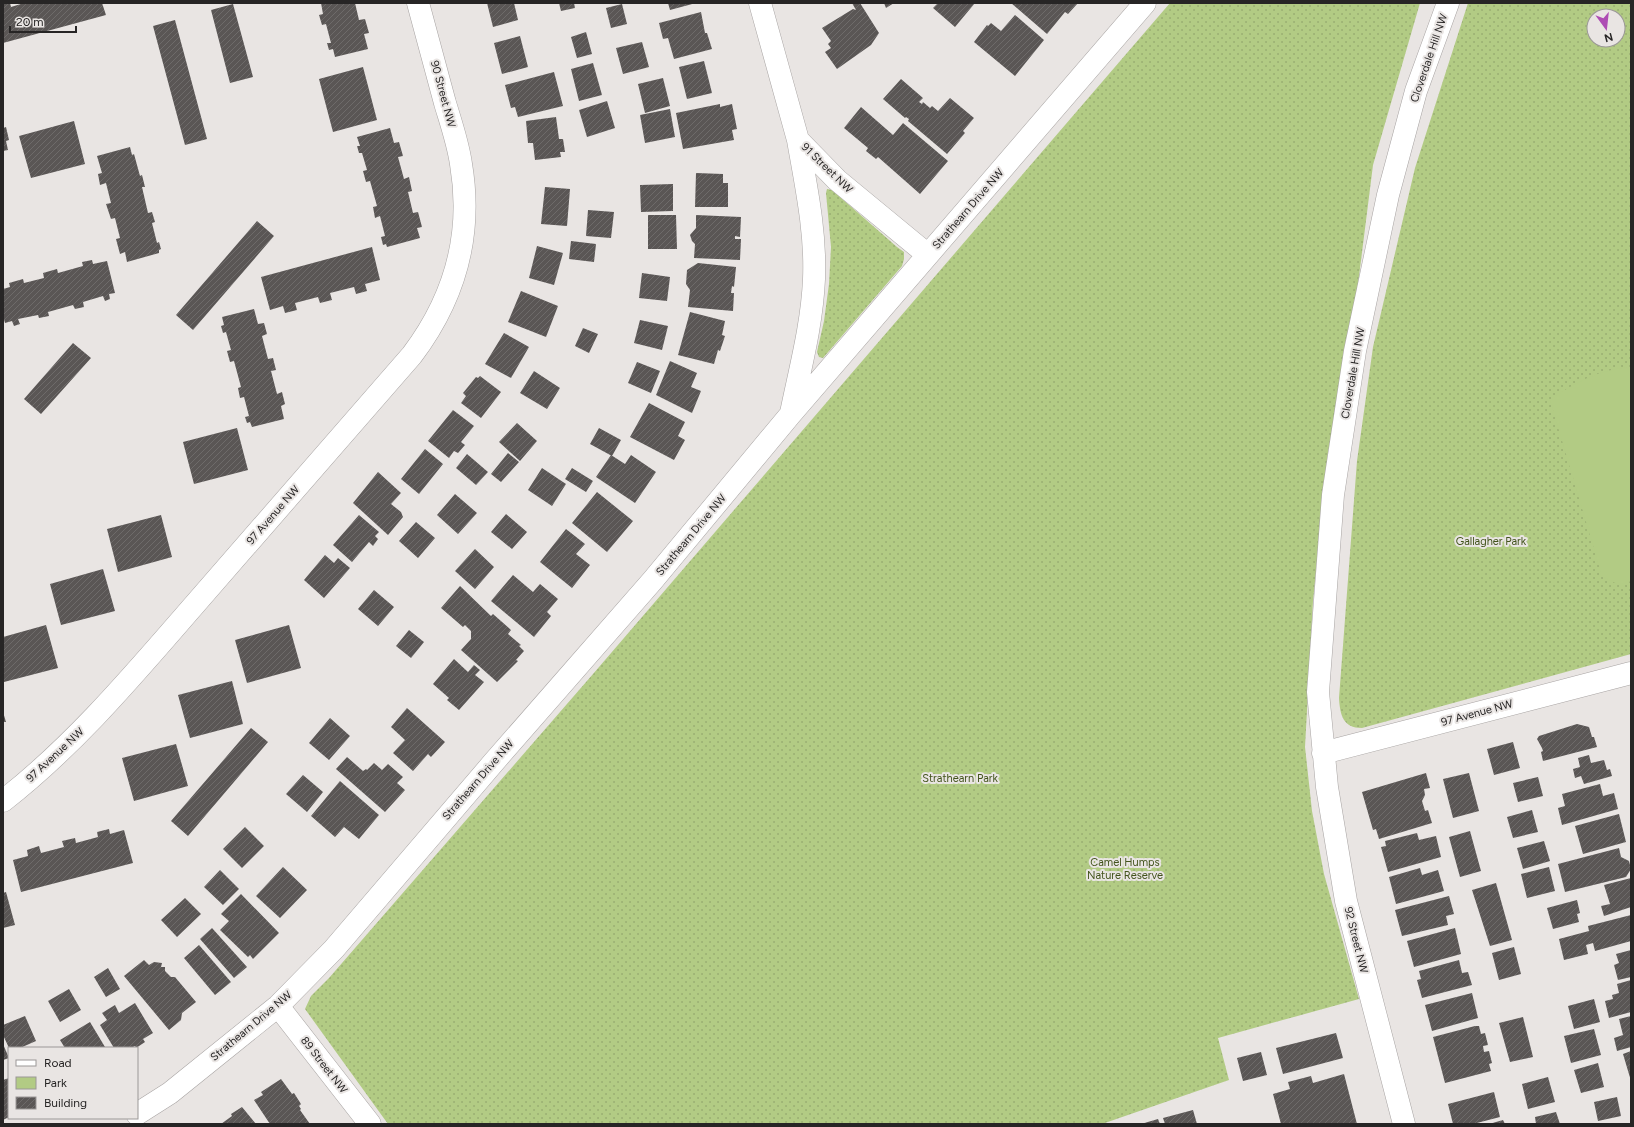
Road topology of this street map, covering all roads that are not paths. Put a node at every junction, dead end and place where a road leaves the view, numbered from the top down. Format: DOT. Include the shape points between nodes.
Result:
graph roads {
  1 [pos="418,3"];
  2 [pos="760,3"];
  3 [pos="1145,3"];
  4 [pos="1448,3"];
  5 [pos="798,140"];
  6 [pos="464,186"];
  7 [pos="928,255"];
  8 [pos="790,415"];
  9 [pos="1631,674"];
  10 [pos="1323,753"];
  11 [pos="3,801"];
  12 [pos="278,1006"];
  13 [pos="138,1113"];
  14 [pos="370,1124"];
  15 [pos="1404,1124"];
  1 -- 6 [label="street, 90 Street NW" via="456,140"];
  2 -- 5 [label="street, 91 Street NW"];
  3 -- 7 [label="street, Strathearn Drive NW"];
  4 -- 10 [label="street, Cloverdale Hill NW" via="1416,91 1388,195 1355,351 1333,495 1325,584 1318,692"];
  5 -- 7 [label="street, 91 Street NW" via="837,180"];
  5 -- 8 [label="street, Strathearn Drive NW" via="811,220 814,278 808,334"];
  6 -- 11 [label="street, 97 Avenue NW" via="464,227 454,277 439,314 421,344 124,686 66,747"];
  7 -- 8 [label="street, Strathearn Drive NW"];
  8 -- 12 [label="street, Strathearn Drive NW" via="653,580 334,949"];
  9 -- 10 [label="street, 97 Avenue NW"];
  10 -- 15 [label="street, 92 Street NW" via="1346,901"];
  12 -- 13 [label="street, Strathearn Drive NW" via="170,1093"];
  12 -- 14 [label="street, 89 Street NW"];
}
